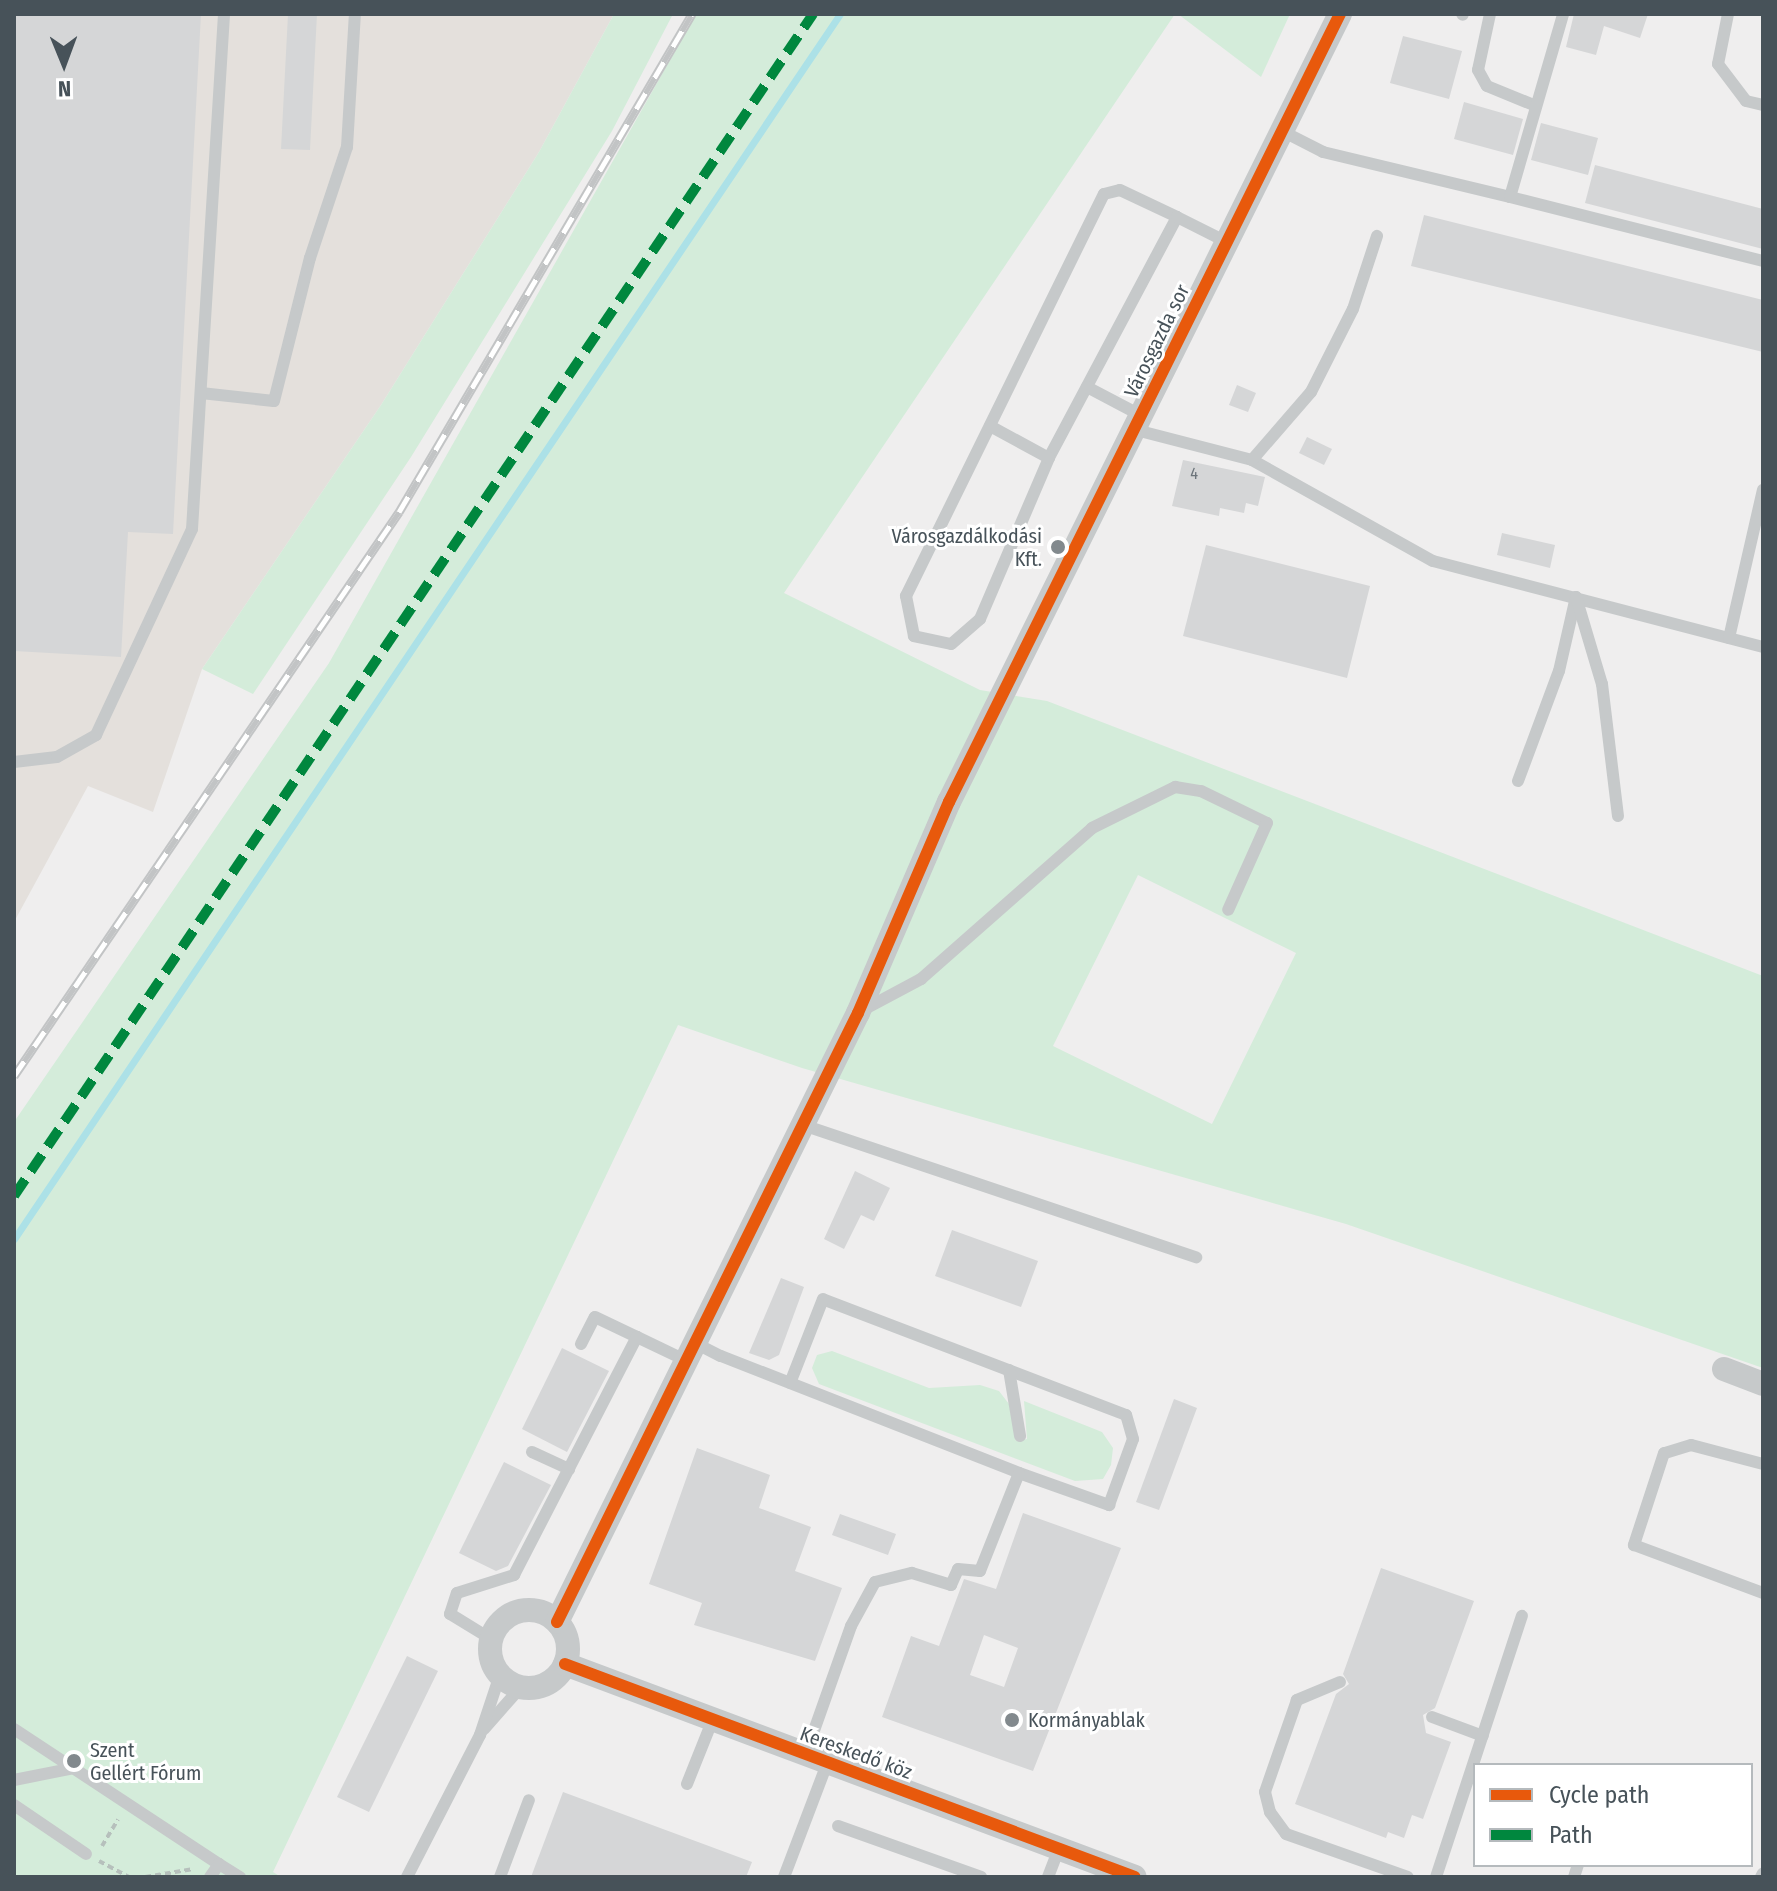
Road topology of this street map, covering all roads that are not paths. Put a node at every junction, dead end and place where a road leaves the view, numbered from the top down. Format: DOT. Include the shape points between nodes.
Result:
graph roads {
  1 [pos="224,14"];
  2 [pos="355,14"];
  3 [pos="1340,14"];
  4 [pos="1490,14"];
  5 [pos="1563,14"];
  6 [pos="1728,14"];
  7 [pos="1763,105"];
  8 [pos="1536,106"];
  9 [pos="1282,131"];
  10 [pos="1510,197"];
  11 [pos="1177,217"];
  12 [pos="1377,236"];
  13 [pos="1227,242"];
  14 [pos="1763,261"];
  15 [pos="1087,387"];
  16 [pos="201,393"];
  17 [pos="1139,423"];
  18 [pos="990,426"];
  19 [pos="1049,458"];
  20 [pos="1252,460"];
  21 [pos="1763,490"];
  22 [pos="1576,597"];
  23 [pos="1729,638"];
  24 [pos="1763,647"];
  25 [pos="14,762"];
  26 [pos="1518,781"];
  27 [pos="1618,816"];
  28 [pos="1228,910"];
  29 [pos="858,1013"];
  30 [pos="803,1125"];
  31 [pos="1196,1257"];
  32 [pos="637,1337"];
  33 [pos="581,1344"];
  34 [pos="689,1351"];
  35 [pos="1724,1369"];
  36 [pos="1009,1370"];
  37 [pos="790,1383"];
  38 [pos="1763,1384"];
  39 [pos="1020,1436"];
  40 [pos="532,1452"];
  41 [pos="1763,1464"];
  42 [pos="569,1469"];
  43 [pos="1019,1473"];
  44 [pos="1763,1593"];
  45 [pos="548,1616"];
  46 [pos="1522,1616"];
  47 [pos="491,1639"];
  48 [pos="565,1664"];
  49 [pos="510,1681"];
  50 [pos="1340,1682"];
  51 [pos="1432,1717"];
  52 [pos="713,1719"];
  53 [pos="14,1729"];
  54 [pos="480,1735"];
  55 [pos="1483,1736"];
  56 [pos="816,1760"];
  57 [pos="1474,1763"];
  58 [pos="1473,1766"];
  59 [pos="74,1768"];
  60 [pos="14,1780"];
  61 [pos="687,1784"];
  62 [pos="529,1800"];
  63 [pos="14,1805"];
  64 [pos="838,1826"];
  65 [pos="1059,1849"];
  66 [pos="86,1854"];
  67 [pos="219,1864"];
  68 [pos="210,1877"];
  69 [pos="240,1877"];
  70 [pos="407,1877"];
  71 [pos="500,1877"];
  72 [pos="784,1877"];
  73 [pos="981,1877"];
  74 [pos="1048,1877"];
  75 [pos="1135,1877"];
  76 [pos="1408,1877"];
  77 [pos="1436,1877"];
  1 -- 16 [label="lane"];
  2 -- 16 [label="lane" via="347,147 310,258 274,401"];
  3 -- 9 [label="street, Városgazda sor"];
  4 -- 8 [label="lane" via="1478,70 1487,86"];
  5 -- 8 [label="lane"];
  6 -- 7 [label="lane" via="1718,64 1746,101"];
  8 -- 10 [label="lane"];
  9 -- 10 [label="lane" via="1323,152"];
  9 -- 13 [label="street, Városgazda sor"];
  10 -- 14 [label="lane"];
  11 -- 13 [label="lane"];
  11 -- 15 [label="lane"];
  11 -- 18 [label="lane" via="1120,190 1104,194"];
  12 -- 20 [label="lane" via="1353,309 1311,392"];
  13 -- 17 [label="street, Városgazda sor"];
  15 -- 17 [label="lane"];
  15 -- 19 [label="lane"];
  16 -- 25 [label="lane" via="192,529 110,716 75,749"];
  17 -- 20 [label="lane"];
  17 -- 29 [label="street, Városgazda sor" via="1008,684"];
  18 -- 19 [label="lane"];
  18 -- 19 [label="lane" via="906,596 914,636 951,644 980,619"];
  20 -- 22 [label="lane" via="1433,561"];
  21 -- 23 [label="lane"];
  22 -- 23 [label="lane"];
  22 -- 26 [label="lane" via="1559,671"];
  22 -- 27 [label="lane" via="1602,684"];
  23 -- 24 [label="lane"];
  28 -- 29 [label="lane" via="1267,823 1201,791 1175,787 1092,828 921,979"];
  29 -- 30 [label="street, Városgazda sor"];
  30 -- 31 [label="lane"];
  30 -- 34 [label="street, Városgazda sor"];
  32 -- 33 [label="lane" via="595,1317"];
  32 -- 34 [label="lane"];
  32 -- 42 [label="lane"];
  34 -- 37 [label="lane"];
  34 -- 45 [label="street, Városgazda sor" via="586,1555"];
  35 -- 38 [label="street"];
  36 -- 37 [label="lane" via="823,1299"];
  36 -- 39 [label="lane"];
  36 -- 43 [label="lane" via="1126,1415 1133,1439 1109,1505"];
  37 -- 43 [label="lane"];
  40 -- 42 [label="lane"];
  41 -- 44 [label="lane" via="1691,1445 1664,1453 1634,1545"];
  42 -- 47 [label="lane" via="514,1575 457,1593 450,1607 457,1624"];
  43 -- 56 [label="lane" via="980,1571 958,1569 951,1585 912,1573 875,1582 851,1626"];
  45 -- 47 [label="street" via="509,1615"];
  45 -- 48 [label="street" via="568,1649"];
  46 -- 55 [label="lane"];
  47 -- 49 [label="street"];
  48 -- 49 [label="street" via="546,1682"];
  48 -- 52 [label="street, Kereskedő köz"];
  49 -- 54 [label="lane"];
  49 -- 54 [label="lane"];
  50 -- 76 [label="lane" via="1297,1700 1265,1792 1270,1812 1286,1834"];
  51 -- 55 [label="lane"];
  52 -- 56 [label="street, Kereskedő köz"];
  52 -- 61 [label="lane"];
  53 -- 59 [label="lane"];
  54 -- 70 [label="lane"];
  55 -- 57 [label="lane"];
  56 -- 65 [label="street, Kereskedő köz"];
  56 -- 72 [label="lane"];
  58 -- 77 [label="lane"];
  59 -- 60 [label="lane"];
  59 -- 67 [label="lane"];
  62 -- 71 [label="lane"];
  63 -- 66 [label="lane"];
  64 -- 73 [label="lane"];
  65 -- 74 [label="lane"];
  65 -- 75 [label="street, Kereskedő köz"];
  67 -- 68 [label="lane"];
  67 -- 69 [label="lane"];
}
